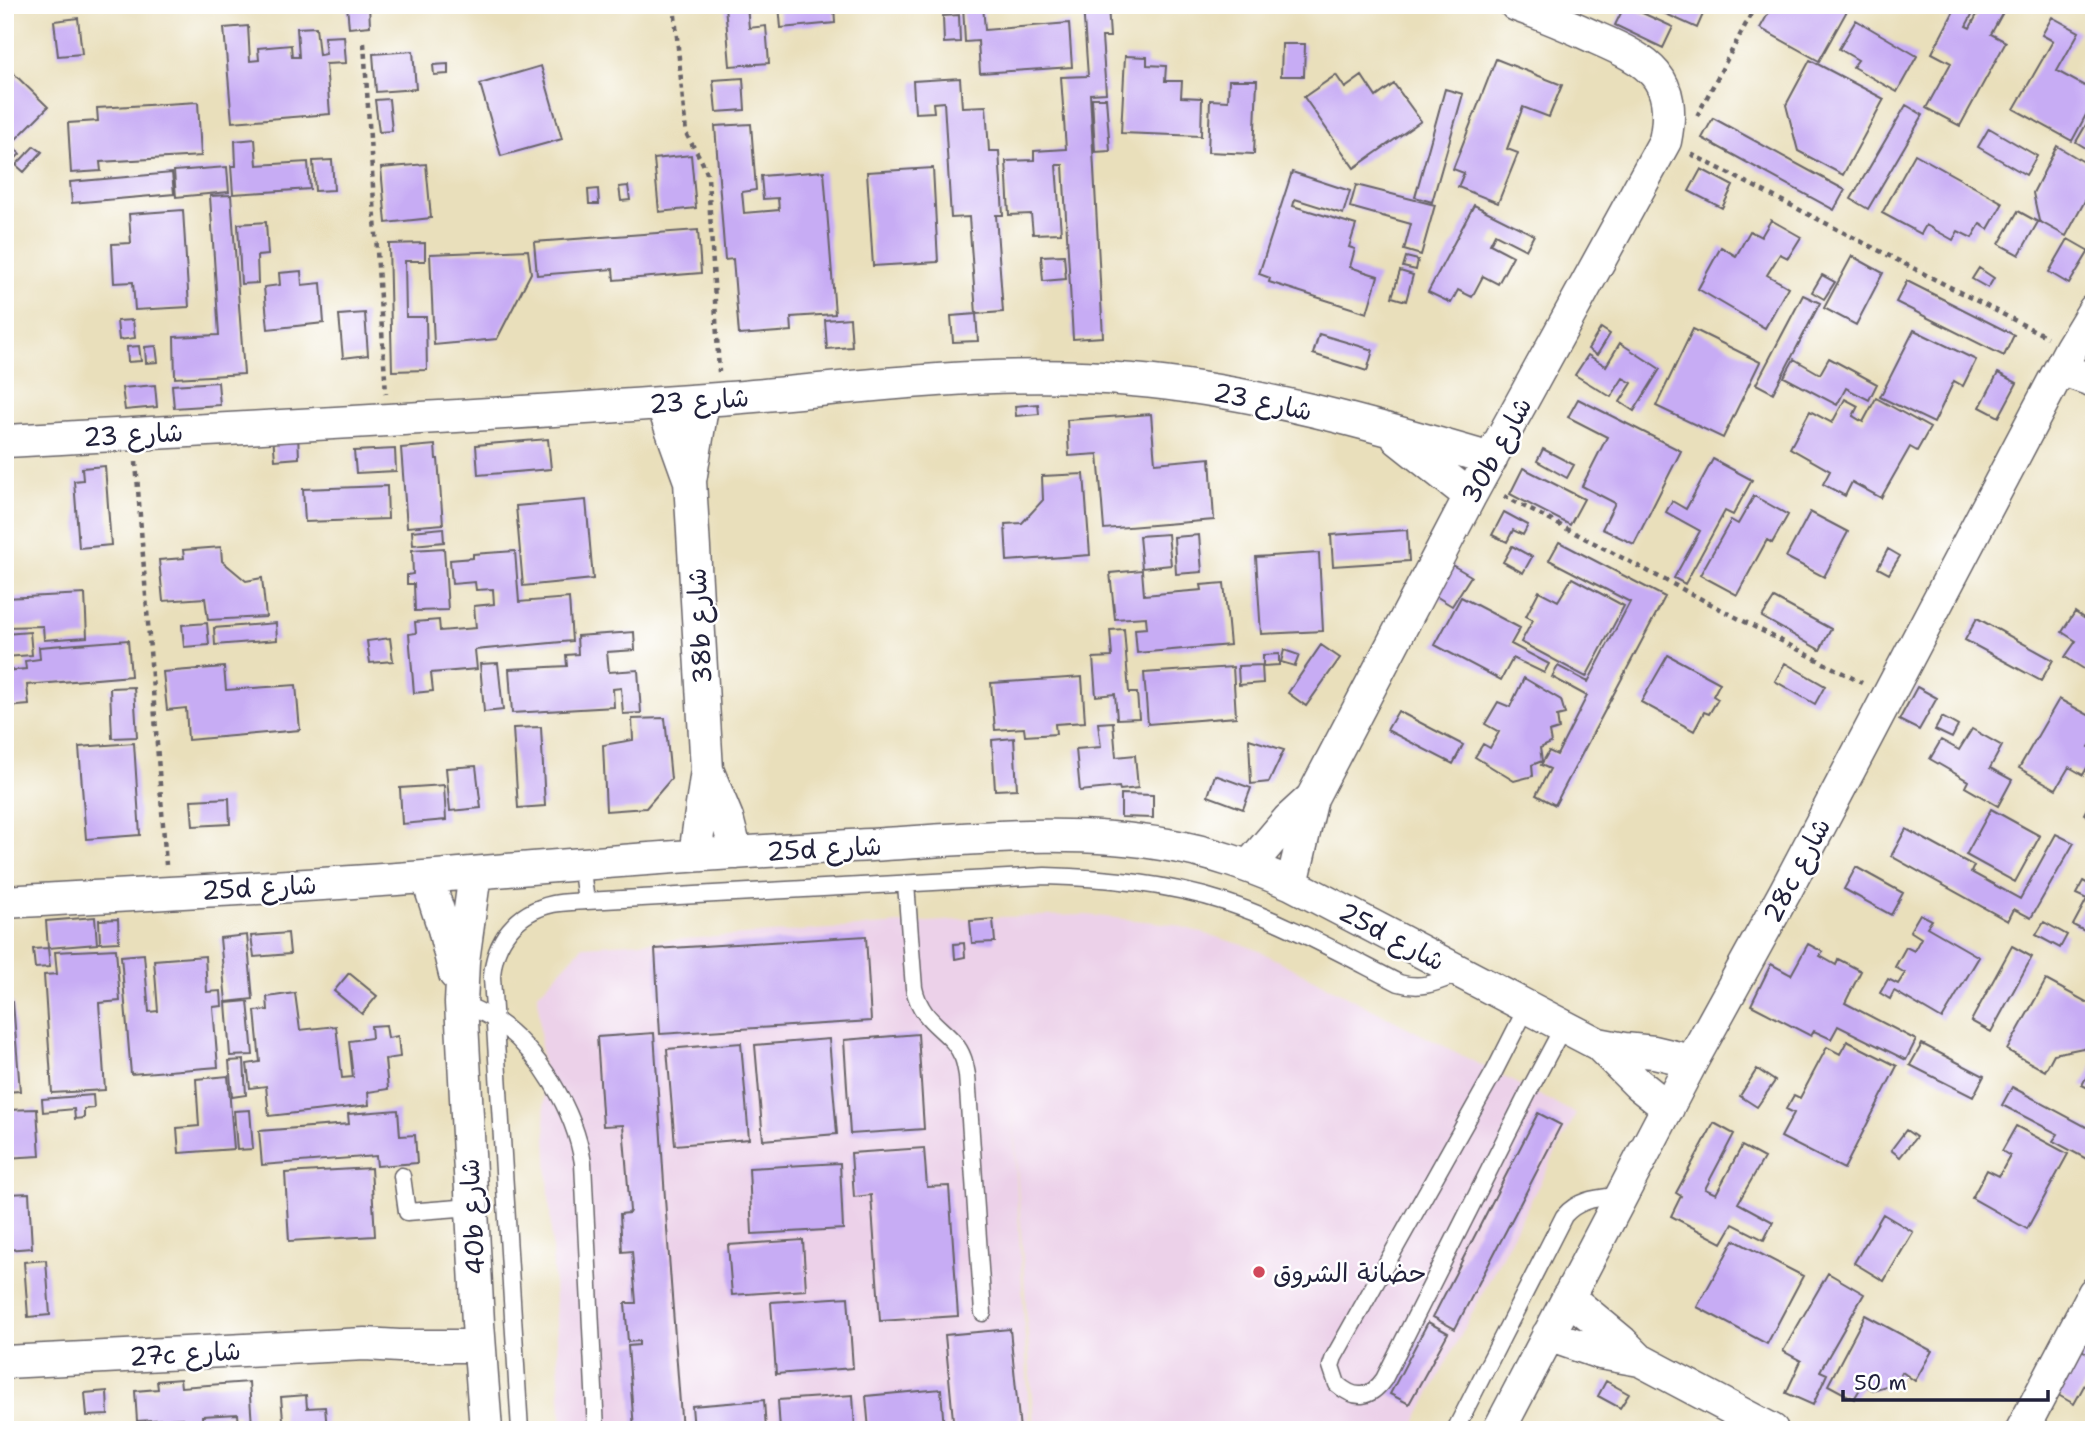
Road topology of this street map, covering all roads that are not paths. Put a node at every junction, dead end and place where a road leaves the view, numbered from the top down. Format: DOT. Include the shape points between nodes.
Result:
graph roads {
  1 [pos="1516,5"];
  2 [pos="2080,339"];
  3 [pos="2094,380"];
  4 [pos="712,400"];
  5 [pos="662,403"];
  6 [pos="5,441"];
  7 [pos="1480,479"];
  8 [pos="690,481"];
  9 [pos="707,770"];
  10 [pos="1312,798"];
  11 [pos="736,853"];
  12 [pos="695,855"];
  13 [pos="582,863"];
  14 [pos="1249,866"];
  15 [pos="475,873"];
  16 [pos="427,877"];
  17 [pos="906,884"];
  18 [pos="1292,884"];
  19 [pos="586,901"];
  20 [pos="5,902"];
  21 [pos="1462,972"];
  22 [pos="461,1003"];
  23 [pos="1527,1007"];
  24 [pos="493,1018"];
  25 [pos="1564,1025"];
  26 [pos="1598,1044"];
  27 [pos="1692,1061"];
  28 [pos="1668,1108"];
  29 [pos="402,1176"];
  30 [pos="1622,1195"];
  31 [pos="472,1207"];
  32 [pos="2094,1293"];
  33 [pos="1568,1297"];
  34 [pos="983,1313"];
  35 [pos="479,1335"];
  36 [pos="1548,1335"];
  37 [pos="1640,1360"];
  38 [pos="5,1362"];
  39 [pos="485,1430"];
  40 [pos="520,1430"];
  41 [pos="596,1430"];
  42 [pos="1455,1430"];
  43 [pos="1499,1430"];
  44 [pos="1772,1430"];
  45 [pos="2022,1430"];
  1 -- 7 [label="street, 30b شارع" via="1629,52 1646,64 1660,80 1669,116 1665,141"];
  2 -- 3 [label="street"];
  2 -- 27 [label="street, 28c شارع"];
  4 -- 5 [label="street, شارع 23"];
  4 -- 7 [label="street, شارع 23" via="975,378 1131,379 1290,405 1388,431"];
  4 -- 8 [label="street, 38b شارع"];
  5 -- 6 [label="street, شارع 23"];
  5 -- 8 [label="street, 38b شارع"];
  7 -- 10 [label="street, 30b شارع"];
  8 -- 9 [label="street, 38b شارع"];
  9 -- 11 [label="street, 38b شارع"];
  9 -- 12 [label="street, 38b شارع"];
  10 -- 14 [label="street, 30b شارع"];
  10 -- 18 [label="street, 30b شارع"];
  11 -- 12 [label="street, 25d شارع"];
  11 -- 14 [label="street, 25d شارع" via="1081,836 1168,845"];
  12 -- 13 [label="street, 25d شارع"];
  13 -- 15 [label="street, 25d شارع"];
  13 -- 19 [label="lane"];
  14 -- 18 [label="street, 25d شارع"];
  15 -- 16 [label="street, 25d شارع"];
  15 -- 22 [label="street, 40b شارع"];
  16 -- 20 [label="street, 25d شارع"];
  16 -- 22 [label="street, 40b شارع"];
  17 -- 19 [label="lane"];
  17 -- 21 [label="lane" via="1045,876 1165,887 1224,902 1281,924 1399,983 1423,987"];
  17 -- 34 [label="lane" via="916,1001 955,1044 967,1075"];
  18 -- 21 [label="street, 25d شارع"];
  19 -- 24 [label="lane" via="534,910 507,932 493,962"];
  21 -- 23 [label="street, 25d شارع"];
  22 -- 24 [label="lane"];
  22 -- 31 [label="street, 40b شارع"];
  23 -- 25 [label="street, 25d شارع"];
  23 -- 25 [label="lane" via="1334,1357 1332,1376 1352,1395 1371,1392 1384,1379"];
  24 -- 40 [label="lane"];
  24 -- 41 [label="lane" via="541,1065 579,1142"];
  25 -- 26 [label="street, 25d شارع"];
  26 -- 27 [label="street, 25d شارع"];
  26 -- 28 [label="street, 25d شارع"];
  27 -- 28 [label="street, 28c شارع"];
  28 -- 30 [label="street, 28c شارع"];
  29 -- 31 [label="lane" via="407,1212"];
  30 -- 33 [label="street, 28c شارع"];
  30 -- 42 [label="lane" via="1584,1201 1564,1216"];
  31 -- 35 [label="street, 40b شارع"];
  32 -- 45 [label="street"];
  33 -- 36 [label="street, 28c شارع"];
  33 -- 37 [label="street"];
  35 -- 38 [label="street, 27c شارع" via="426,1331 365,1343"];
  35 -- 39 [label="street, 40b شارع"];
  36 -- 37 [label="street" via="1600,1353"];
  36 -- 43 [label="street, 28c شارع"];
  37 -- 44 [label="street"];
}
